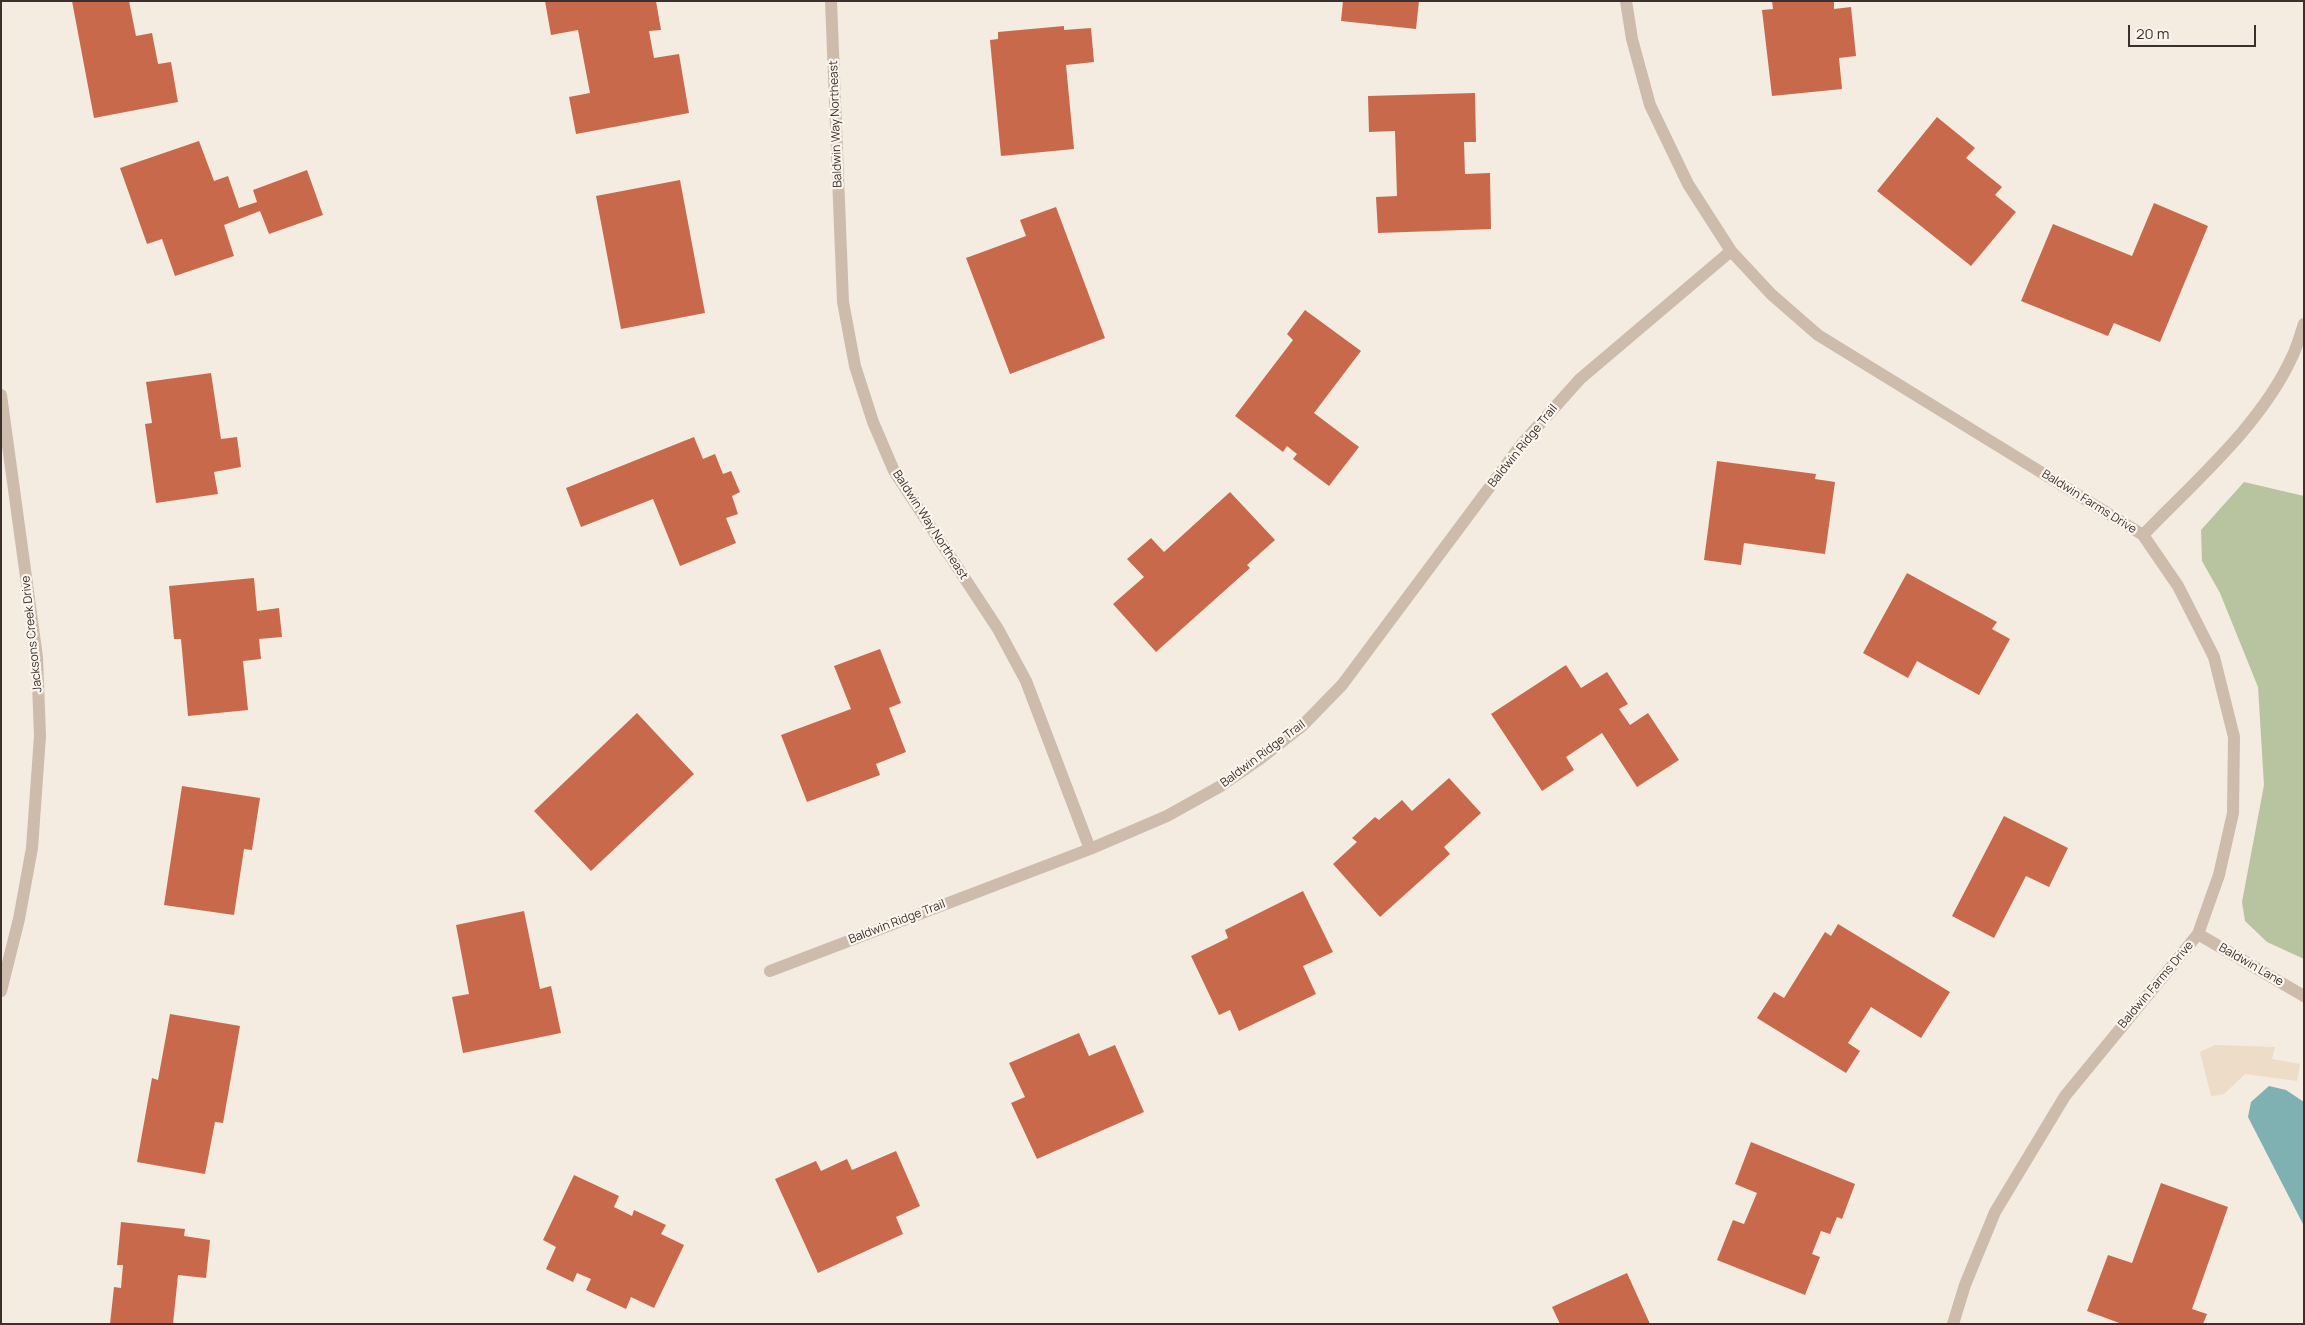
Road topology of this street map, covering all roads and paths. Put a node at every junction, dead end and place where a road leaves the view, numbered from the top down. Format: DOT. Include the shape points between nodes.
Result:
graph roads {
  1 [pos="831,1"];
  2 [pos="1626,1"];
  3 [pos="1731,251"];
  4 [pos="2304,324"];
  5 [pos="1,394"];
  6 [pos="2143,535"];
  7 [pos="1090,849"];
  8 [pos="2198,934"];
  9 [pos="770,971"];
  10 [pos="1,991"];
  11 [pos="2304,996"];
  12 [pos="1953,1324"];
  1 -- 7 [label="street, Baldwin Way Northeast" via="843,302 855,366 873,422 894,470 998,629 1026,681"];
  2 -- 3 [label="street, Baldwin Farms Drive" via="1632,39 1650,105 1688,184"];
  3 -- 6 [label="street, Baldwin Farms Drive" via="1771,294 1818,335"];
  3 -- 7 [label="street, Baldwin Ridge Trail" via="1574,386 1522,445 1342,685 1302,726 1219,787 1167,816"];
  4 -- 6 [label="street" via="2292,357 2270,395 2236,439"];
  5 -- 10 [label="street, Jacksons Creek Drive" via="37,657 40,736 32,848"];
  6 -- 8 [label="street, Baldwin Farms Drive" via="2178,586 2214,657 2234,738 2233,813 2219,875"];
  7 -- 9 [label="street, Baldwin Ridge Trail"];
  8 -- 11 [label="street, Baldwin Lane"];
  8 -- 12 [label="street, Baldwin Farms Drive" via="2065,1096 1994,1212"];
}
